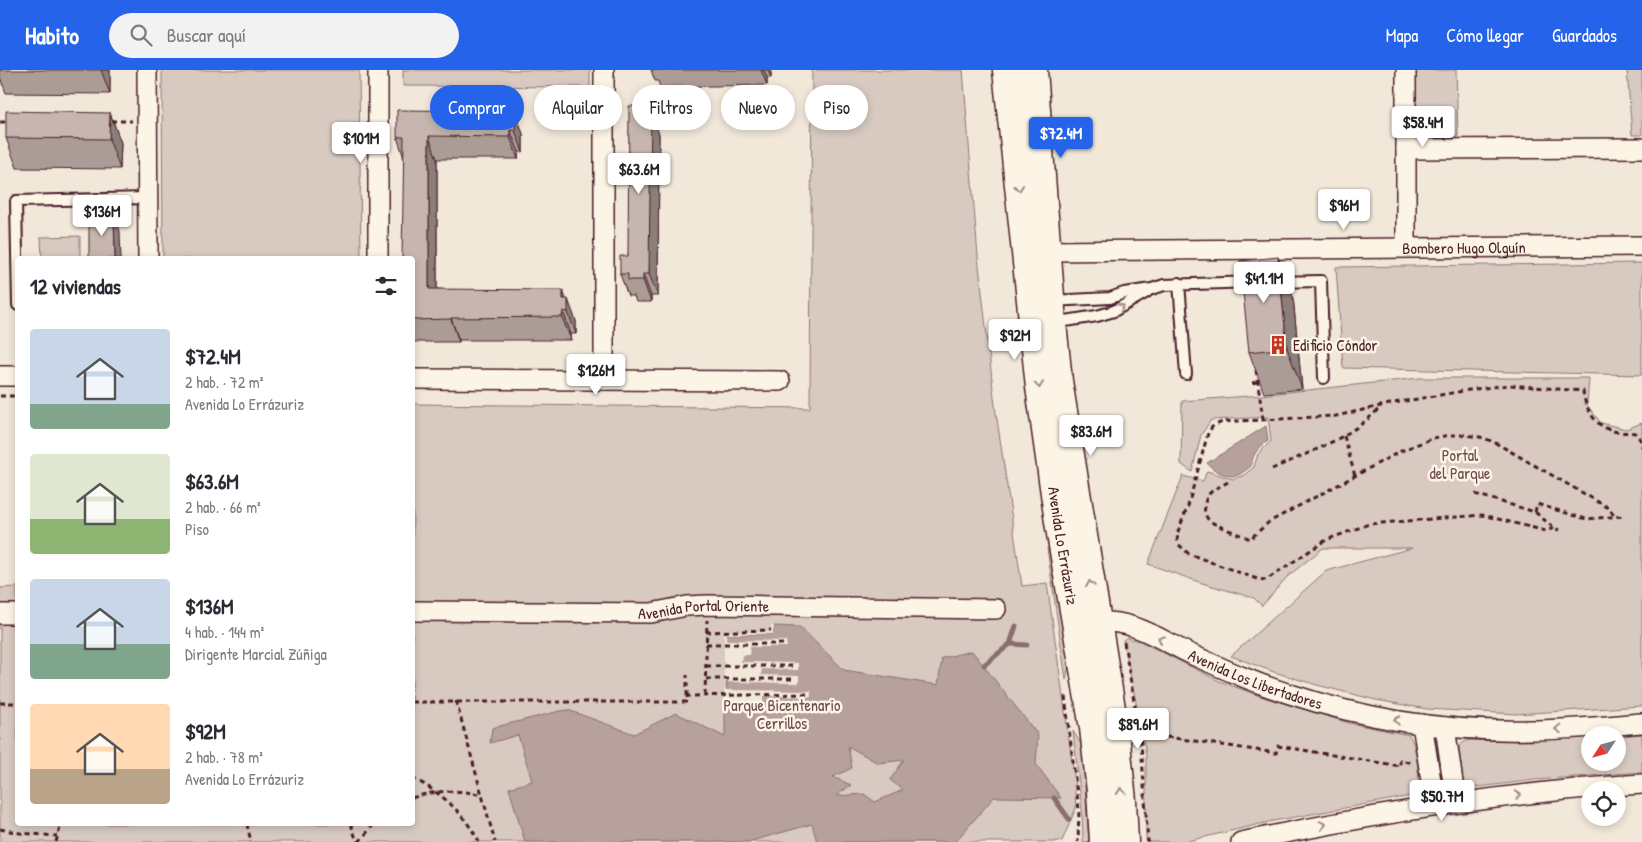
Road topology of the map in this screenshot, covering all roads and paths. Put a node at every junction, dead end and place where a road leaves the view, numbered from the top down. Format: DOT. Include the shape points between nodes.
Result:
graph roads {
  1 [pos="147,70"];
  2 [pos="378,70"];
  3 [pos="604,70"];
  4 [pos="1007,70"];
  5 [pos="1033,70"];
  6 [pos="1406,70"];
  7 [pos="107,121"];
  8 [pos="147,121"];
  9 [pos="0,122"];
  10 [pos="10,122"];
  11 [pos="1642,148"];
  12 [pos="1406,149"];
  13 [pos="148,198"];
  14 [pos="1642,246"];
  15 [pos="1406,247"];
  16 [pos="1046,251"];
  17 [pos="17,256"];
  18 [pos="148,256"];
  19 [pos="378,256"];
  20 [pos="1179,283"];
  21 [pos="1152,289"];
  22 [pos="1051,312"];
  23 [pos="1256,364"];
  24 [pos="1186,374"];
  25 [pos="0,376"];
  26 [pos="15,376"];
  27 [pos="1324,378"];
  28 [pos="415,379"];
  29 [pos="604,380"];
  30 [pos="780,381"];
  31 [pos="1257,382"];
  32 [pos="1252,383"];
  33 [pos="0,396"];
  34 [pos="15,396"];
  35 [pos="1381,406"];
  36 [pos="1263,419"];
  37 [pos="1344,436"];
  38 [pos="1642,447"];
  39 [pos="1272,469"];
  40 [pos="1355,476"];
  41 [pos="1228,482"];
  42 [pos="1475,494"];
  43 [pos="1536,512"];
  44 [pos="1623,516"];
  45 [pos="1614,517"];
  46 [pos="1554,528"];
  47 [pos="1559,530"];
  48 [pos="707,605"];
  49 [pos="996,609"];
  50 [pos="415,611"];
  51 [pos="0,614"];
  52 [pos="15,614"];
  53 [pos="1096,622"];
  54 [pos="771,630"];
  55 [pos="706,632"];
  56 [pos="706,644"];
  57 [pos="784,644"];
  58 [pos="706,666"];
  59 [pos="796,666"];
  60 [pos="687,675"];
  61 [pos="706,679"];
  62 [pos="796,679"];
  63 [pos="807,694"];
  64 [pos="705,695"];
  65 [pos="687,696"];
  66 [pos="456,701"];
  67 [pos="415,702"];
  68 [pos="0,703"];
  69 [pos="15,703"];
  70 [pos="1642,723"];
  71 [pos="1422,724"];
  72 [pos="1444,727"];
  73 [pos="1140,734"];
  74 [pos="1428,765"];
  75 [pos="415,780"];
  76 [pos="1642,784"];
  77 [pos="437,792"];
  78 [pos="481,795"];
  79 [pos="415,797"];
  80 [pos="1456,803"];
  81 [pos="1435,806"];
  82 [pos="60,826"];
  83 [pos="247,826"];
  84 [pos="352,826"];
  85 [pos="372,826"];
  86 [pos="0,829"];
  87 [pos="56,836"];
  88 [pos="56,842"];
  89 [pos="251,842"];
  90 [pos="358,842"];
  91 [pos="479,842"];
  92 [pos="495,842"];
  93 [pos="1104,842"];
  94 [pos="1124,842"];
  95 [pos="1240,842"];
  1 -- 8 [label="street"];
  2 -- 19 [label="street"];
  3 -- 29 [label="street"];
  4 -- 93 [label="main road, Avenida Lo Errázuriz, one-way" via="1040,387 1094,728"];
  5 -- 16 [label="main road, Avenida Lo Errázuriz"];
  6 -- 12 [label="street"];
  7 -- 8 [label="path"];
  8 -- 13 [label="street"];
  9 -- 10 [label="path"];
  11 -- 12 [label="street"];
  12 -- 15 [label="street"];
  13 -- 17 [label="lane" via="16,201"];
  13 -- 18 [label="street"];
  14 -- 15 [label="street, Bombero Hugo Olguín"];
  15 -- 16 [label="street, Bombero Hugo Olguín"];
  16 -- 22 [label="main road, Avenida Lo Errázuriz"];
  20 -- 21 [label="lane"];
  20 -- 24 [label="lane"];
  20 -- 27 [label="lane" via="1321,282"];
  21 -- 22 [label="lane"];
  22 -- 21 [label="lane, one-way" via="1097,316 1114,311"];
  53 -- 22 [label="main road, Avenida Lo Errázuriz, one-way" via="1066,434"];
  23 -- 31 [label="path"];
  25 -- 26 [label="street"];
  28 -- 29 [label="street"];
  29 -- 30 [label="street"];
  31 -- 32 [label="path"];
  31 -- 36 [label="path"];
  33 -- 34 [label="path"];
  35 -- 36 [label="path" via="1318,418"];
  35 -- 37 [label="path" via="1374,415"];
  35 -- 38 [label="path" via="1509,385 1583,391 1586,406 1596,421 1608,429 1635,433"];
  36 -- 46 [label="path" via="1222,422 1210,430 1178,530 1178,544 1189,554 1266,580 1326,540 1369,524 1482,515 1545,531"];
  37 -- 39 [label="path"];
  37 -- 40 [label="path"];
  40 -- 41 [label="path" via="1269,522 1250,539 1210,521 1206,514 1206,499"];
  40 -- 45 [label="path" via="1433,438 1480,437 1506,448 1600,503 1611,510"];
  42 -- 43 [label="path"];
  43 -- 45 [label="path" via="1537,504 1586,519"];
  43 -- 46 [label="path"];
  44 -- 45 [label="path"];
  46 -- 47 [label="path"];
  48 -- 49 [label="street, Avenida Portal Oriente"];
  48 -- 50 [label="street, Avenida Portal Oriente" via="651,613"];
  48 -- 55 [label="path"];
  51 -- 52 [label="street"];
  71 -- 53 [label="street, Avenida Los Libertadores, one-way" via="1355,712 1290,694 1224,670 1134,626"];
  94 -- 53 [label="main road, Avenida Lo Errázuriz, one-way" via="1115,733"];
  54 -- 55 [label="path"];
  55 -- 56 [label="path"];
  56 -- 57 [label="path"];
  56 -- 58 [label="path"];
  58 -- 59 [label="path"];
  58 -- 61 [label="path"];
  60 -- 65 [label="path"];
  61 -- 62 [label="path"];
  61 -- 64 [label="path"];
  63 -- 64 [label="path"];
  64 -- 65 [label="path"];
  65 -- 66 [label="path" via="686,702"];
  66 -- 67 [label="path"];
  66 -- 78 [label="path"];
  68 -- 69 [label="path"];
  70 -- 72 [label="street, Avenida Los Libertadores, one-way" via="1528,730"];
  71 -- 72 [label="street, Avenida Los Libertadores"];
  71 -- 74 [label="street"];
  72 -- 80 [label="street"];
  73 -- 74 [label="path" via="1276,753 1278,746 1400,766 1400,760"];
  74 -- 81 [label="street"];
  75 -- 77 [label="path"];
  80 -- 76 [label="street, one-way"];
  77 -- 78 [label="path" via="462,791"];
  77 -- 79 [label="path"];
  77 -- 91 [label="path" via="462,815"];
  78 -- 92 [label="path"];
  80 -- 81 [label="street"];
  95 -- 81 [label="street, one-way"];
  82 -- 87 [label="path"];
  83 -- 89 [label="path"];
  84 -- 90 [label="path"];
  85 -- 90 [label="path"];
  86 -- 87 [label="path"];
  87 -- 88 [label="path"];
}
